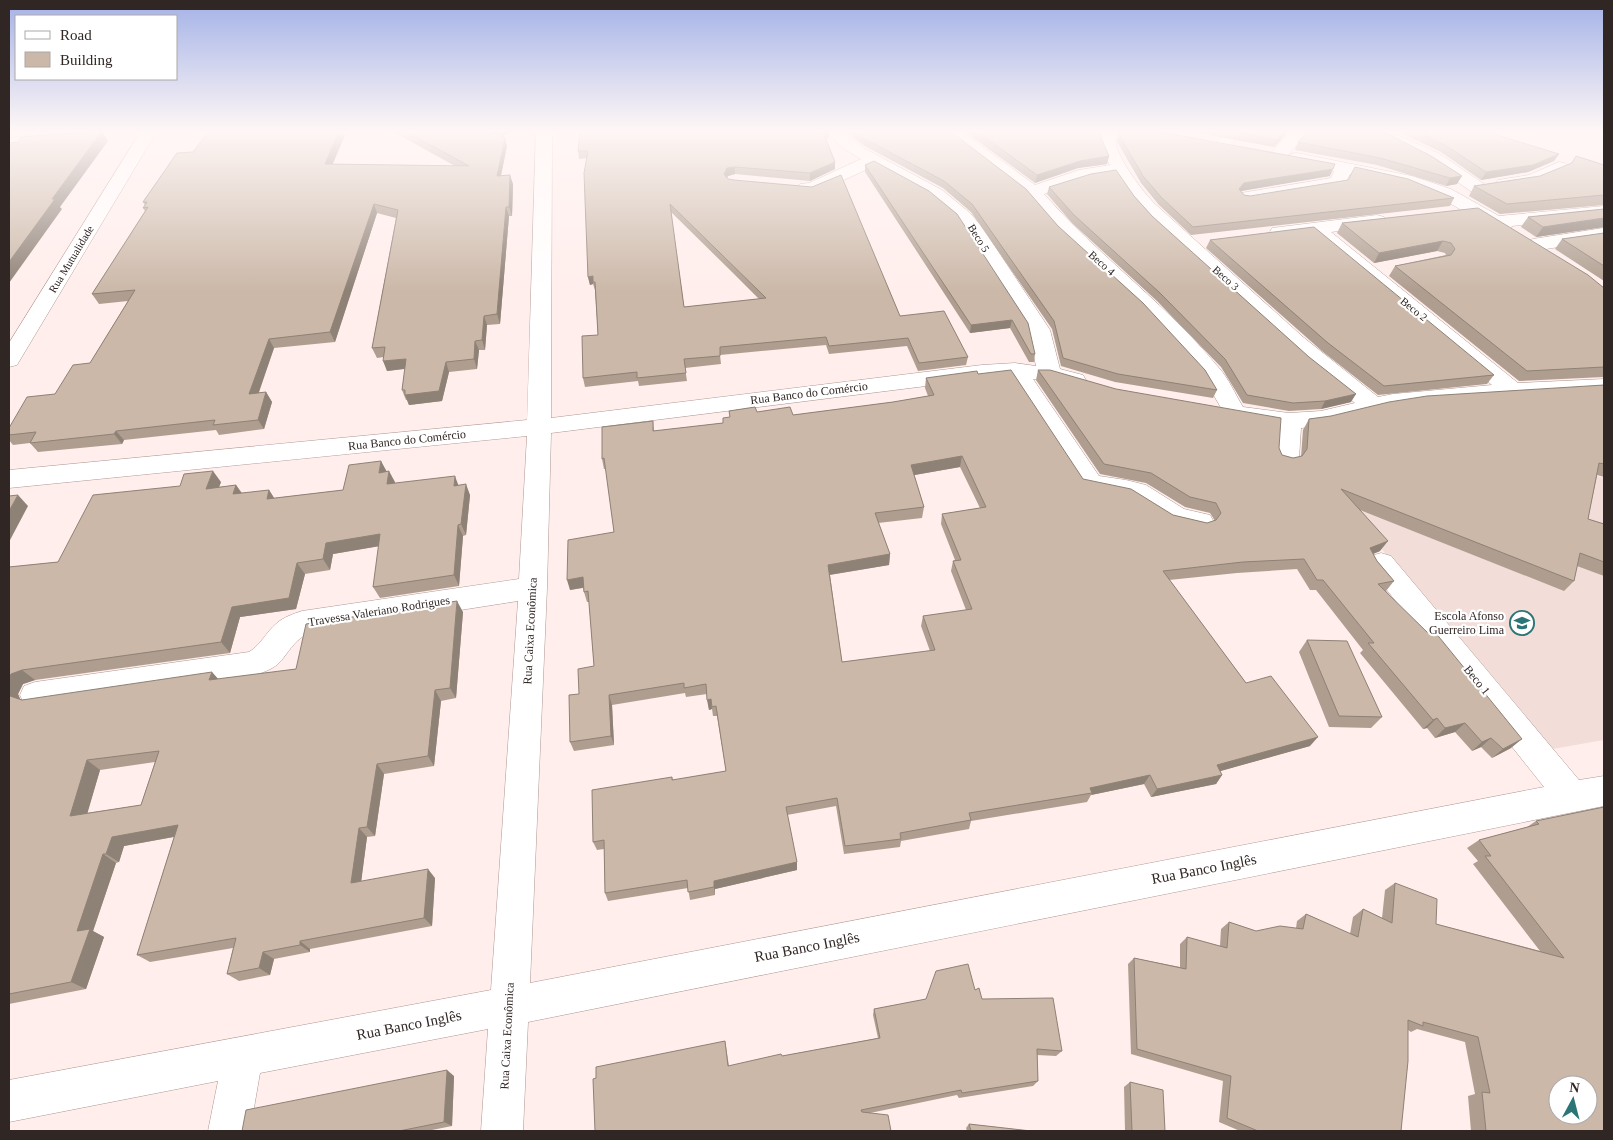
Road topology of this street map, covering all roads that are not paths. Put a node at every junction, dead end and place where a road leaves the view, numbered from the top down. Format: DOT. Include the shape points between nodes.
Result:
graph roads {
  1 [pos="116,184"];
  2 [pos="543,184"];
  3 [pos="820,184"];
  4 [pos="921,184"];
  5 [pos="1023,184"];
  6 [pos="1056,184"];
  7 [pos="1130,184"];
  8 [pos="1325,184"];
  9 [pos="1418,184"];
  10 [pos="1472,184"];
  11 [pos="1501,184"];
  12 [pos="793,186"];
  13 [pos="1478,188"];
  14 [pos="1032,191"];
  15 [pos="1445,194"];
  16 [pos="1247,197"];
  17 [pos="1475,210"];
  18 [pos="1604,211"];
  19 [pos="1447,213"];
  20 [pos="1390,220"];
  21 [pos="1497,222"];
  22 [pos="1315,228"];
  23 [pos="1266,234"];
  24 [pos="1604,234"];
  25 [pos="1533,245"];
  26 [pos="1557,260"];
  27 [pos="9,360"];
  28 [pos="1015,370"];
  29 [pos="1049,372"];
  30 [pos="1095,385"];
  31 [pos="1604,386"];
  32 [pos="1513,390"];
  33 [pos="1373,405"];
  34 [pos="1207,408"];
  35 [pos="1235,413"];
  36 [pos="1289,421"];
  37 [pos="539,427"];
  38 [pos="1286,459"];
  39 [pos="9,479"];
  40 [pos="1201,522"];
  41 [pos="1381,563"];
  42 [pos="532,588"];
  43 [pos="35,695"];
  44 [pos="1588,794"];
  45 [pos="509,1006"];
  46 [pos="243,1057"];
  47 [pos="9,1101"];
  48 [pos="229,1131"];
  49 [pos="502,1131"];
  1 -- 27 [label="street, Rua Mutualidade"];
  2 -- 37 [label="street, Rua Caixa Econômica"];
  3 -- 12 [label="street" via="812,188"];
  4 -- 29 [label="street, Beco 5" via="964,215 973,227 1040,330"];
  5 -- 14 [label="street, Beco 4"];
  6 -- 14 [label="street"];
  7 -- 33 [label="street, Beco 3" via="1163,225 1198,242 1276,324"];
  8 -- 16 [label="street"];
  9 -- 15 [label="street"];
  10 -- 13 [label="street"];
  11 -- 13 [label="street"];
  13 -- 15 [label="street"];
  14 -- 35 [label="street, Beco 4" via="1064,228 1149,306 1212,372"];
  15 -- 17 [label="street"];
  17 -- 19 [label="street"];
  17 -- 21 [label="street"];
  18 -- 21 [label="street"];
  20 -- 22 [label="street"];
  21 -- 25 [label="street"];
  22 -- 23 [label="street"];
  22 -- 32 [label="street, Beco 2" via="1379,270"];
  24 -- 25 [label="street"];
  25 -- 26 [label="street"];
  28 -- 29 [label="street, Rua Banco do Comércio"];
  28 -- 37 [label="street, Rua Banco do Comércio"];
  28 -- 40 [label="street" via="1090,482 1131,490 1171,514"];
  29 -- 30 [label="street, Rua Banco do Comércio"];
  31 -- 32 [label="street"];
  32 -- 33 [label="street"];
  33 -- 36 [label="street" via="1321,419"];
  34 -- 35 [label="street"];
  35 -- 36 [label="street"];
  36 -- 38 [label="street"];
  37 -- 39 [label="street, Rua Banco do Comércio"];
  37 -- 42 [label="street, Rua Caixa Econômica"];
  41 -- 44 [label="street, Beco 1"];
  42 -- 43 [label="street, Travessa Valeriano Rodrigues" via="302,623 290,627 263,661 252,664"];
  42 -- 45 [label="street, Rua Caixa Econômica"];
  44 -- 45 [label="street, Rua Banco Inglês"];
  45 -- 46 [label="street, Rua Banco Inglês"];
  45 -- 49 [label="street, Rua Caixa Econômica"];
  46 -- 47 [label="street, Rua Banco Inglês"];
  46 -- 48 [label="street"];
}
